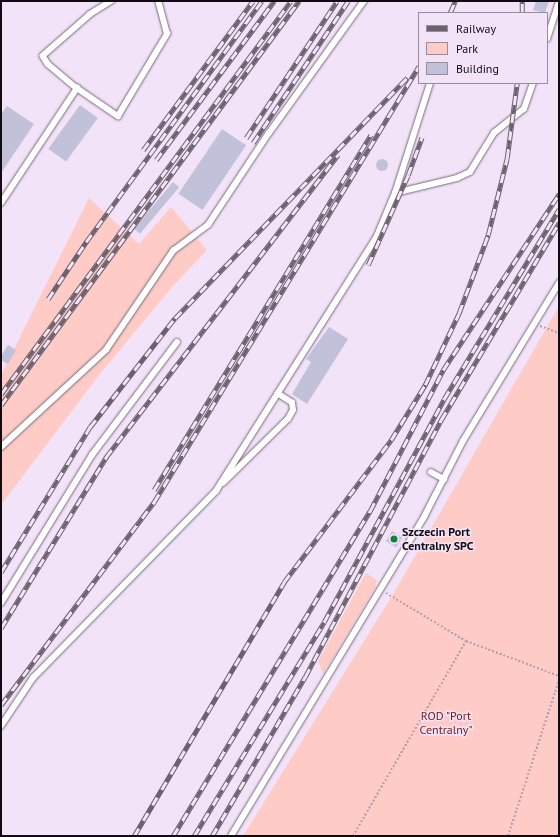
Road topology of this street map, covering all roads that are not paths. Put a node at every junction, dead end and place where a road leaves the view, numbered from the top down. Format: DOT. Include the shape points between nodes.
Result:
graph roads {
  1 [pos="112,1"];
  2 [pos="158,1"];
  3 [pos="364,1"];
  4 [pos="559,2"];
  5 [pos="548,36"];
  6 [pos="430,84"];
  7 [pos="533,84"];
  8 [pos="77,88"];
  9 [pos="395,193"];
  10 [pos="1,203"];
  11 [pos="559,282"];
  12 [pos="177,342"];
  13 [pos="278,394"];
  14 [pos="1,447"];
  15 [pos="431,472"];
  16 [pos="444,479"];
  17 [pos="219,486"];
  18 [pos="1,603"];
  19 [pos="1,726"];
  20 [pos="231,836"];
  1 -- 8 [label="lane" via="90,14 43,56 48,64"];
  2 -- 8 [label="lane" via="167,34 118,116"];
  3 -- 14 [label="lane" via="269,133 208,225 173,251 106,350"];
  4 -- 5 [label="lane"];
  6 -- 9 [label="lane"];
  7 -- 9 [label="lane" via="524,109 494,133 470,172 457,178"];
  8 -- 10 [label="lane"];
  9 -- 13 [label="lane" via="367,254"];
  11 -- 16 [label="lane" via="469,431"];
  12 -- 18 [label="lane" via="92,454"];
  13 -- 17 [label="lane"];
  13 -- 17 [label="lane" via="292,403 293,410 288,419"];
  15 -- 16 [label="lane"];
  16 -- 20 [label="lane" via="420,524"];
  17 -- 19 [label="lane" via="33,678"];
}
